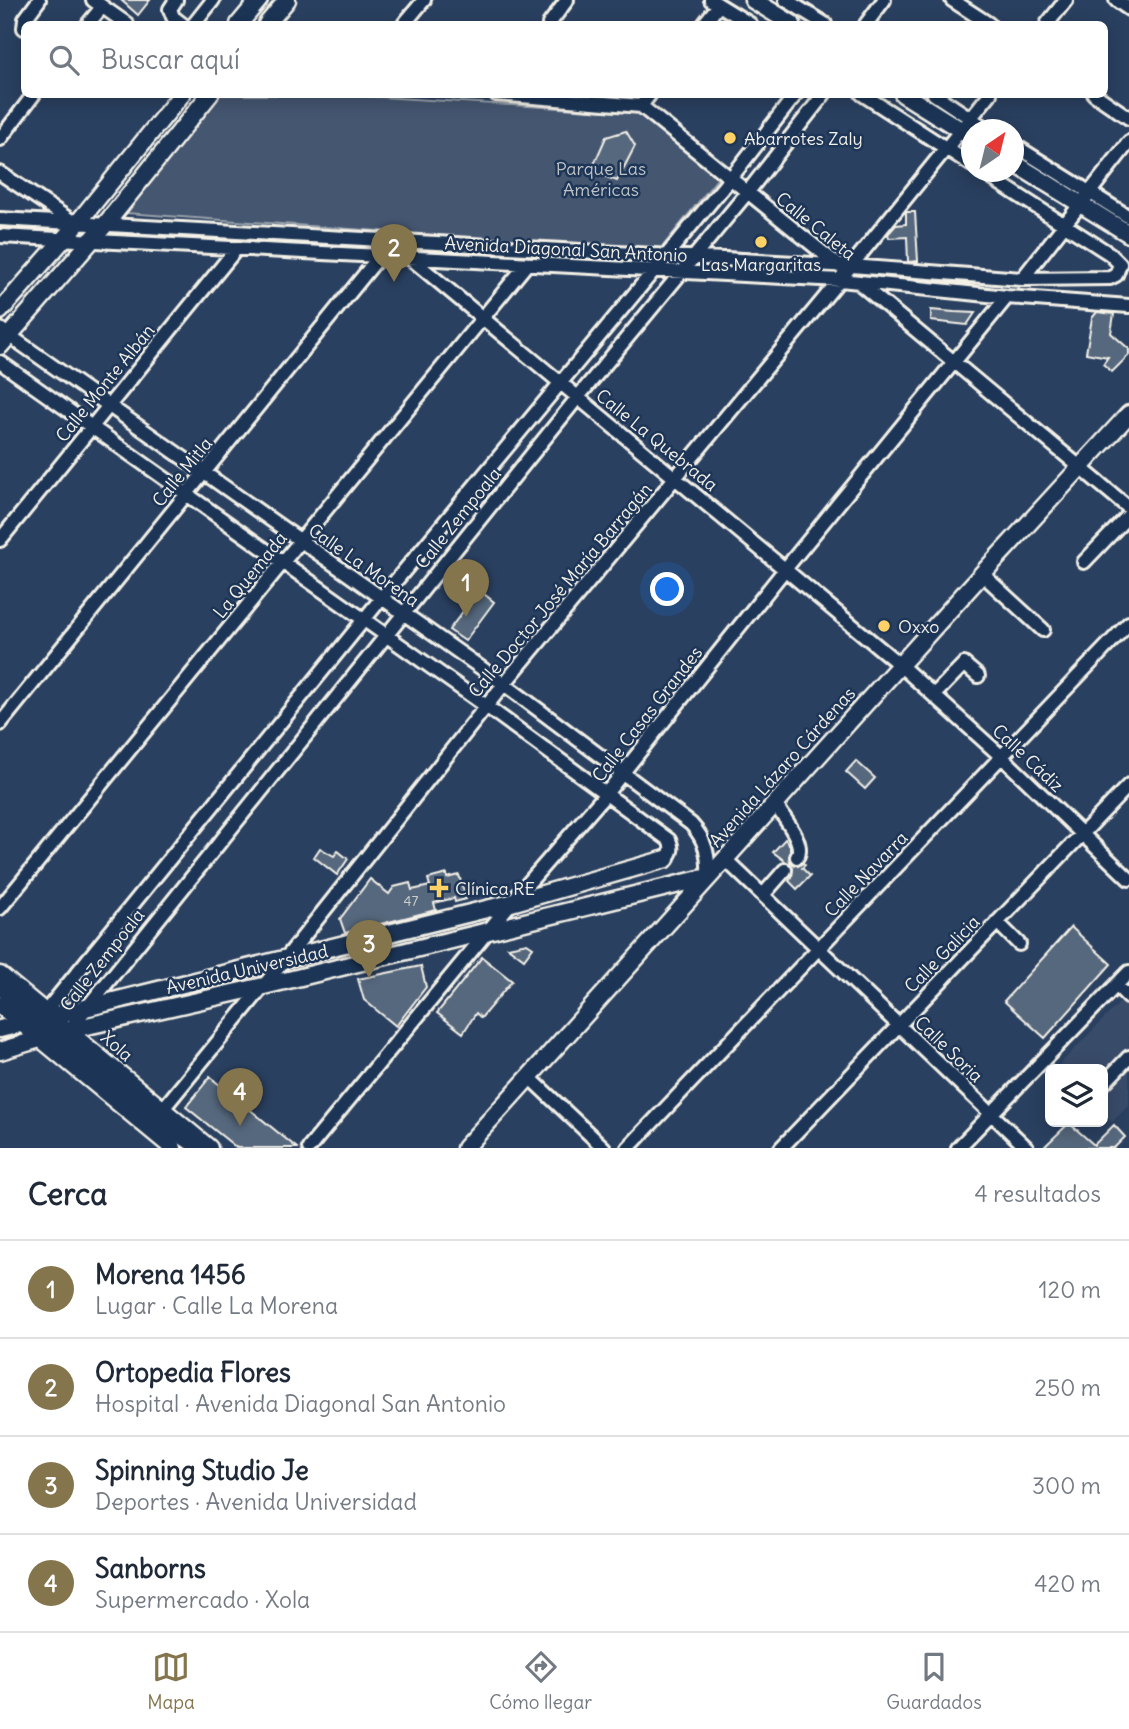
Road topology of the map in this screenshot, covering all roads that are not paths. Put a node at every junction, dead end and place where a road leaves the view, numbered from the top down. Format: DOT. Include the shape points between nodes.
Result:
graph roads {
  1 [pos="39,0"];
  2 [pos="176,0"];
  3 [pos="213,0"];
  4 [pos="259,0"];
  5 [pos="287,0"];
  6 [pos="424,0"];
  7 [pos="567,0"];
  8 [pos="752,0"];
  9 [pos="786,0"];
  10 [pos="884,0"];
  11 [pos="952,0"];
  12 [pos="1066,0"];
  13 [pos="1116,0"];
  14 [pos="97,3"];
  15 [pos="715,3"];
  16 [pos="1129,9"];
  17 [pos="25,21"];
  18 [pos="89,21"];
  19 [pos="123,21"];
  20 [pos="178,21"];
  21 [pos="196,21"];
  22 [pos="242,21"];
  23 [pos="270,21"];
  24 [pos="406,21"];
  25 [pos="550,21"];
  26 [pos="706,21"];
  27 [pos="745,21"];
  28 [pos="787,21"];
  29 [pos="820,21"];
  30 [pos="866,21"];
  31 [pos="984,21"];
  32 [pos="1049,21"];
  33 [pos="31,98"];
  34 [pos="179,98"];
  35 [pos="207,98"];
  36 [pos="544,98"];
  37 [pos="647,98"];
  38 [pos="793,98"];
  39 [pos="821,98"];
  40 [pos="868,98"];
  41 [pos="910,98"];
  42 [pos="938,98"];
  43 [pos="987,98"];
  44 [pos="1100,98"];
  45 [pos="640,106"];
  46 [pos="1129,118"];
  47 [pos="974,119"];
  48 [pos="961,123"];
  49 [pos="961,126"];
  50 [pos="961,135"];
  51 [pos="0,139"];
  52 [pos="1129,142"];
  53 [pos="948,149"];
  54 [pos="1024,153"];
  55 [pos="961,157"];
  56 [pos="1024,168"];
  57 [pos="0,173"];
  58 [pos="730,179"];
  59 [pos="998,182"];
  60 [pos="747,193"];
  61 [pos="1084,197"];
  62 [pos="1129,217"];
  63 [pos="0,219"];
  64 [pos="1064,224"];
  65 [pos="76,225"];
  66 [pos="104,226"];
  67 [pos="1129,234"];
  68 [pos="0,236"];
  69 [pos="62,240"];
  70 [pos="91,241"];
  71 [pos="391,242"];
  72 [pos="237,248"];
  73 [pos="380,256"];
  74 [pos="665,256"];
  75 [pos="410,258"];
  76 [pos="691,258"];
  77 [pos="526,265"];
  78 [pos="653,270"];
  79 [pos="844,271"];
  80 [pos="679,272"];
  81 [pos="1022,279"];
  82 [pos="858,282"];
  83 [pos="1007,297"];
  84 [pos="1129,306"];
  85 [pos="0,312"];
  86 [pos="482,317"];
  87 [pos="3,337"];
  88 [pos="0,362"];
  89 [pos="955,362"];
  90 [pos="560,382"];
  91 [pos="578,397"];
  92 [pos="109,406"];
  93 [pos="1129,414"];
  94 [pos="92,427"];
  95 [pos="1080,467"];
  96 [pos="204,473"];
  97 [pos="676,478"];
  98 [pos="187,494"];
  99 [pos="1129,508"];
  100 [pos="1129,515"];
  101 [pos="0,540"];
  102 [pos="300,541"];
  103 [pos="283,562"];
  104 [pos="1084,562"];
  105 [pos="786,568"];
  106 [pos="982,574"];
  107 [pos="381,598"];
  108 [pos="404,614"];
  109 [pos="364,620"];
  110 [pos="1129,623"];
  111 [pos="1043,630"];
  112 [pos="386,636"];
  113 [pos="900,665"];
  114 [pos="978,676"];
  115 [pos="504,684"];
  116 [pos="934,695"];
  117 [pos="486,706"];
  118 [pos="0,724"];
  119 [pos="1002,757"];
  120 [pos="622,773"];
  121 [pos="1129,785"];
  122 [pos="606,795"];
  123 [pos="775,804"];
  124 [pos="1082,834"];
  125 [pos="797,857"];
  126 [pos="666,859"];
  127 [pos="725,859"];
  128 [pos="785,870"];
  129 [pos="708,877"];
  130 [pos="1129,878"];
  131 [pos="762,895"];
  132 [pos="511,904"];
  133 [pos="0,908"];
  134 [pos="997,922"];
  135 [pos="488,931"];
  136 [pos="1019,944"];
  137 [pos="819,949"];
  138 [pos="287,957"];
  139 [pos="1129,972"];
  140 [pos="0,975"];
  141 [pos="264,986"];
  142 [pos="1116,986"];
  143 [pos="0,989"];
  144 [pos="1129,998"];
  145 [pos="0,1005"];
  146 [pos="84,1009"];
  147 [pos="39,1017"];
  148 [pos="898,1025"];
  149 [pos="0,1029"];
  150 [pos="56,1035"];
  151 [pos="0,1051"];
  152 [pos="1129,1057"];
  153 [pos="529,1077"];
  154 [pos="1108,1079"];
  155 [pos="162,1110"];
  156 [pos="991,1114"];
  157 [pos="173,1140"];
  158 [pos="188,1148"];
  159 [pos="197,1148"];
  160 [pos="209,1148"];
  161 [pos="309,1148"];
  162 [pos="465,1148"];
  163 [pos="604,1148"];
  164 [pos="628,1148"];
  165 [pos="781,1148"];
  166 [pos="958,1148"];
  167 [pos="1027,1148"];
  1 -- 17 [label="street"];
  2 -- 20 [label="street" via="170,14"];
  3 -- 21 [label="street"];
  4 -- 22 [label="main road"];
  5 -- 23 [label="main road"];
  6 -- 24 [label="street"];
  7 -- 25 [label="street"];
  8 -- 28 [label="main road"];
  9 -- 29 [label="street"];
  10 -- 30 [label="street"];
  11 -- 31 [label="street"];
  12 -- 32 [label="street"];
  13 -- 16 [label="street"];
  14 -- 18 [label="street"];
  14 -- 19 [label="street"];
  15 -- 26 [label="street"];
  15 -- 27 [label="street"];
  33 -- 51 [label="street"];
  34 -- 65 [label="main road"];
  35 -- 66 [label="main road"];
  36 -- 45 [label="street"];
  37 -- 45 [label="street"];
  38 -- 58 [label="street, Calle Zempoala"];
  39 -- 60 [label="street, Calle Zempoala"];
  40 -- 53 [label="street"];
  41 -- 49 [label="main road"];
  42 -- 48 [label="street"];
  43 -- 47 [label="street, Calle Doctor José María Barragán"];
  44 -- 46 [label="street"];
  45 -- 58 [label="street, Calle Caleta"];
  50 -- 53 [label="street, Calle Doctor José María Barragán"];
  52 -- 61 [label="street"];
  53 -- 55 [label="street"];
  53 -- 79 [label="street, Calle Doctor José María Barragán"];
  54 -- 61 [label="street"];
  56 -- 61 [label="main road"];
  57 -- 65 [label="street"];
  58 -- 60 [label="street, Calle Caleta"];
  58 -- 74 [label="street, Calle Zempoala"];
  59 -- 64 [label="street"];
  60 -- 76 [label="street, Calle Zempoala"];
  60 -- 79 [label="street, Calle Caleta"];
  61 -- 62 [label="street"];
  61 -- 64 [label="street"];
  61 -- 67 [label="main road"];
  63 -- 65 [label="street, Avenida Diagonal San Antonio"];
  64 -- 81 [label="street"];
  64 -- 81 [label="street, Avenida Diagonal San Antonio" via="1117,259 1120,270 1110,278"];
  65 -- 66 [label="street, Avenida Diagonal San Antonio"];
  65 -- 69 [label="main road"];
  66 -- 70 [label="main road"];
  66 -- 71 [label="street, Avenida Diagonal San Antonio"];
  68 -- 69 [label="street, Avenida Diagonal San Antonio"];
  69 -- 70 [label="street, Avenida Diagonal San Antonio"];
  69 -- 85 [label="main road"];
  70 -- 72 [label="street, Avenida Diagonal San Antonio"];
  70 -- 87 [label="main road"];
  71 -- 73 [label="street, Calle Mitla"];
  71 -- 74 [label="street, Avenida Diagonal San Antonio"];
  71 -- 75 [label="street, Calle La Quebrada"];
  72 -- 73 [label="street, Avenida Diagonal San Antonio"];
  72 -- 92 [label="street, Calle Monte Albán"];
  73 -- 75 [label="street, Avenida Diagonal San Antonio"];
  73 -- 96 [label="street, Calle Mitla"];
  74 -- 76 [label="street, Avenida Diagonal San Antonio"];
  74 -- 78 [label="street, Calle Zempoala"];
  75 -- 77 [label="street, Avenida Diagonal San Antonio"];
  75 -- 86 [label="street, Calle La Quebrada"];
  76 -- 79 [label="street, Avenida Diagonal San Antonio"];
  76 -- 80 [label="street, Calle Zempoala"];
  77 -- 78 [label="street, Avenida Diagonal San Antonio"];
  77 -- 86 [label="street, La Quemada"];
  78 -- 80 [label="street, Avenida Diagonal San Antonio"];
  78 -- 90 [label="street, Calle Zempoala"];
  79 -- 80 [label="street, Avenida Diagonal San Antonio"];
  79 -- 81 [label="street, Avenida Diagonal San Antonio"];
  79 -- 82 [label="street, Calle Caleta"];
  79 -- 97 [label="street, Calle Doctor José María Barragán"];
  80 -- 91 [label="street, Calle Zempoala"];
  82 -- 83 [label="street"];
  82 -- 89 [label="street, Calle Caleta"];
  83 -- 84 [label="street"];
  83 -- 89 [label="street, Calle Casas Grandes"];
  86 -- 90 [label="street, Calle La Quebrada"];
  86 -- 102 [label="street, La Quemada"];
  87 -- 92 [label="street, Calle La Morena"];
  88 -- 94 [label="street"];
  89 -- 95 [label="street, Calle Caleta"];
  89 -- 105 [label="street, Calle Casas Grandes"];
  90 -- 91 [label="street, Calle La Quebrada"];
  90 -- 107 [label="street, Calle Zempoala"];
  91 -- 97 [label="street, Calle La Quebrada"];
  91 -- 108 [label="street, Calle Zempoala"];
  92 -- 94 [label="street, Calle Monte Albán"];
  92 -- 96 [label="street, Calle La Morena"];
  93 -- 95 [label="main road, Avenida Lázaro Cárdenas"];
  94 -- 98 [label="street"];
  94 -- 101 [label="street, Calle Monte Albán"];
  95 -- 99 [label="street, Calle Caleta"];
  95 -- 106 [label="main road, Avenida Lázaro Cárdenas"];
  96 -- 98 [label="street, Calle Mitla"];
  96 -- 102 [label="street, Calle La Morena"];
  97 -- 105 [label="street, Calle La Quebrada"];
  97 -- 115 [label="street, Calle Doctor José María Barragán"];
  98 -- 103 [label="street"];
  98 -- 118 [label="street, Calle Mitla"];
  100 -- 104 [label="street"];
  102 -- 103 [label="street, La Quemada"];
  102 -- 107 [label="street, Calle La Morena"];
  103 -- 109 [label="street"];
  103 -- 133 [label="street, La Quemada"];
  105 -- 113 [label="street, Calle La Quebrada"];
  105 -- 120 [label="street, Calle Casas Grandes"];
  106 -- 111 [label="street"];
  106 -- 113 [label="main road, Avenida Lázaro Cárdenas"];
  107 -- 108 [label="street, Calle La Morena"];
  107 -- 109 [label="street, Calle Zempoala"];
  108 -- 112 [label="street, Calle Zempoala"];
  108 -- 115 [label="street, Calle La Morena"];
  109 -- 112 [label="street"];
  109 -- 147 [label="street, Calle Zempoala"];
  110 -- 119 [label="street, Calle Navarra"];
  112 -- 117 [label="street"];
  112 -- 146 [label="street, Calle Zempoala"];
  113 -- 116 [label="street, Calle Cádiz"];
  113 -- 123 [label="main road, Avenida Lázaro Cárdenas"];
  114 -- 116 [label="street" via="964,664"];
  115 -- 117 [label="street, Calle Doctor José María Barragán"];
  115 -- 120 [label="street, Calle La Morena"];
  116 -- 119 [label="street, Calle Cádiz"];
  117 -- 122 [label="street"];
  117 -- 138 [label="street, Calle Doctor José María Barragán"];
  119 -- 124 [label="street, Calle Cádiz"];
  119 -- 137 [label="street, Calle Navarra"];
  120 -- 122 [label="street, Calle Casas Grandes"];
  120 -- 129 [label="street, Calle La Morena" via="699,832 707,853"];
  121 -- 124 [label="street, Calle Galicia"];
  122 -- 126 [label="street" via="669,840 671,854"];
  122 -- 132 [label="street, Calle Casas Grandes"];
  123 -- 125 [label="street" via="800,845"];
  123 -- 127 [label="main road, Avenida Lázaro Cárdenas"];
  124 -- 130 [label="street, Calle Cádiz"];
  124 -- 134 [label="street, Calle Galicia"];
  126 -- 132 [label="main road, Avenida Universidad"];
  127 -- 129 [label="main road, Avenida Lázaro Cárdenas"];
  127 -- 131 [label="street, Calle Soria"];
  128 -- 131 [label="street"];
  129 -- 135 [label="main road, Avenida Universidad"];
  129 -- 153 [label="main road, Avenida Lázaro Cárdenas"];
  131 -- 137 [label="street, Calle Soria"];
  132 -- 135 [label="street, Calle Casas Grandes"];
  132 -- 138 [label="main road, Avenida Universidad"];
  134 -- 136 [label="street"];
  134 -- 148 [label="street, Calle Galicia"];
  135 -- 141 [label="main road, Avenida Universidad"];
  135 -- 161 [label="street, Calle Casas Grandes"];
  137 -- 148 [label="street, Calle Soria"];
  137 -- 164 [label="street, Calle Navarra"];
  138 -- 141 [label="street, Calle Doctor José María Barragán"];
  138 -- 146 [label="main road, Avenida Universidad"];
  139 -- 142 [label="street"];
  140 -- 147 [label="main road, Xola"];
  141 -- 150 [label="main road, Avenida Universidad"];
  141 -- 155 [label="street, Calle Doctor José María Barragán"];
  142 -- 144 [label="street"];
  142 -- 156 [label="street"];
  143 -- 147 [label="street"];
  145 -- 147 [label="main road, Xola"];
  146 -- 147 [label="main road, Avenida Universidad"];
  146 -- 150 [label="street, Calle Zempoala"];
  147 -- 149 [label="main road, Avenida Universidad"];
  147 -- 150 [label="main road, Xola"];
  147 -- 150 [label="main road, Xola"];
  148 -- 156 [label="street, Calle Soria"];
  148 -- 165 [label="street, Calle Galicia"];
  150 -- 151 [label="main road, Avenida Universidad"];
  150 -- 155 [label="main road, Xola"];
  150 -- 157 [label="main road, Xola"];
  152 -- 154 [label="street"];
  153 -- 162 [label="main road, Avenida Lázaro Cárdenas"];
  153 -- 163 [label="street"];
  155 -- 160 [label="main road, Xola"];
  156 -- 166 [label="street"];
  156 -- 167 [label="street, Calle Soria"];
  157 -- 158 [label="street"];
  157 -- 159 [label="street"];
}
